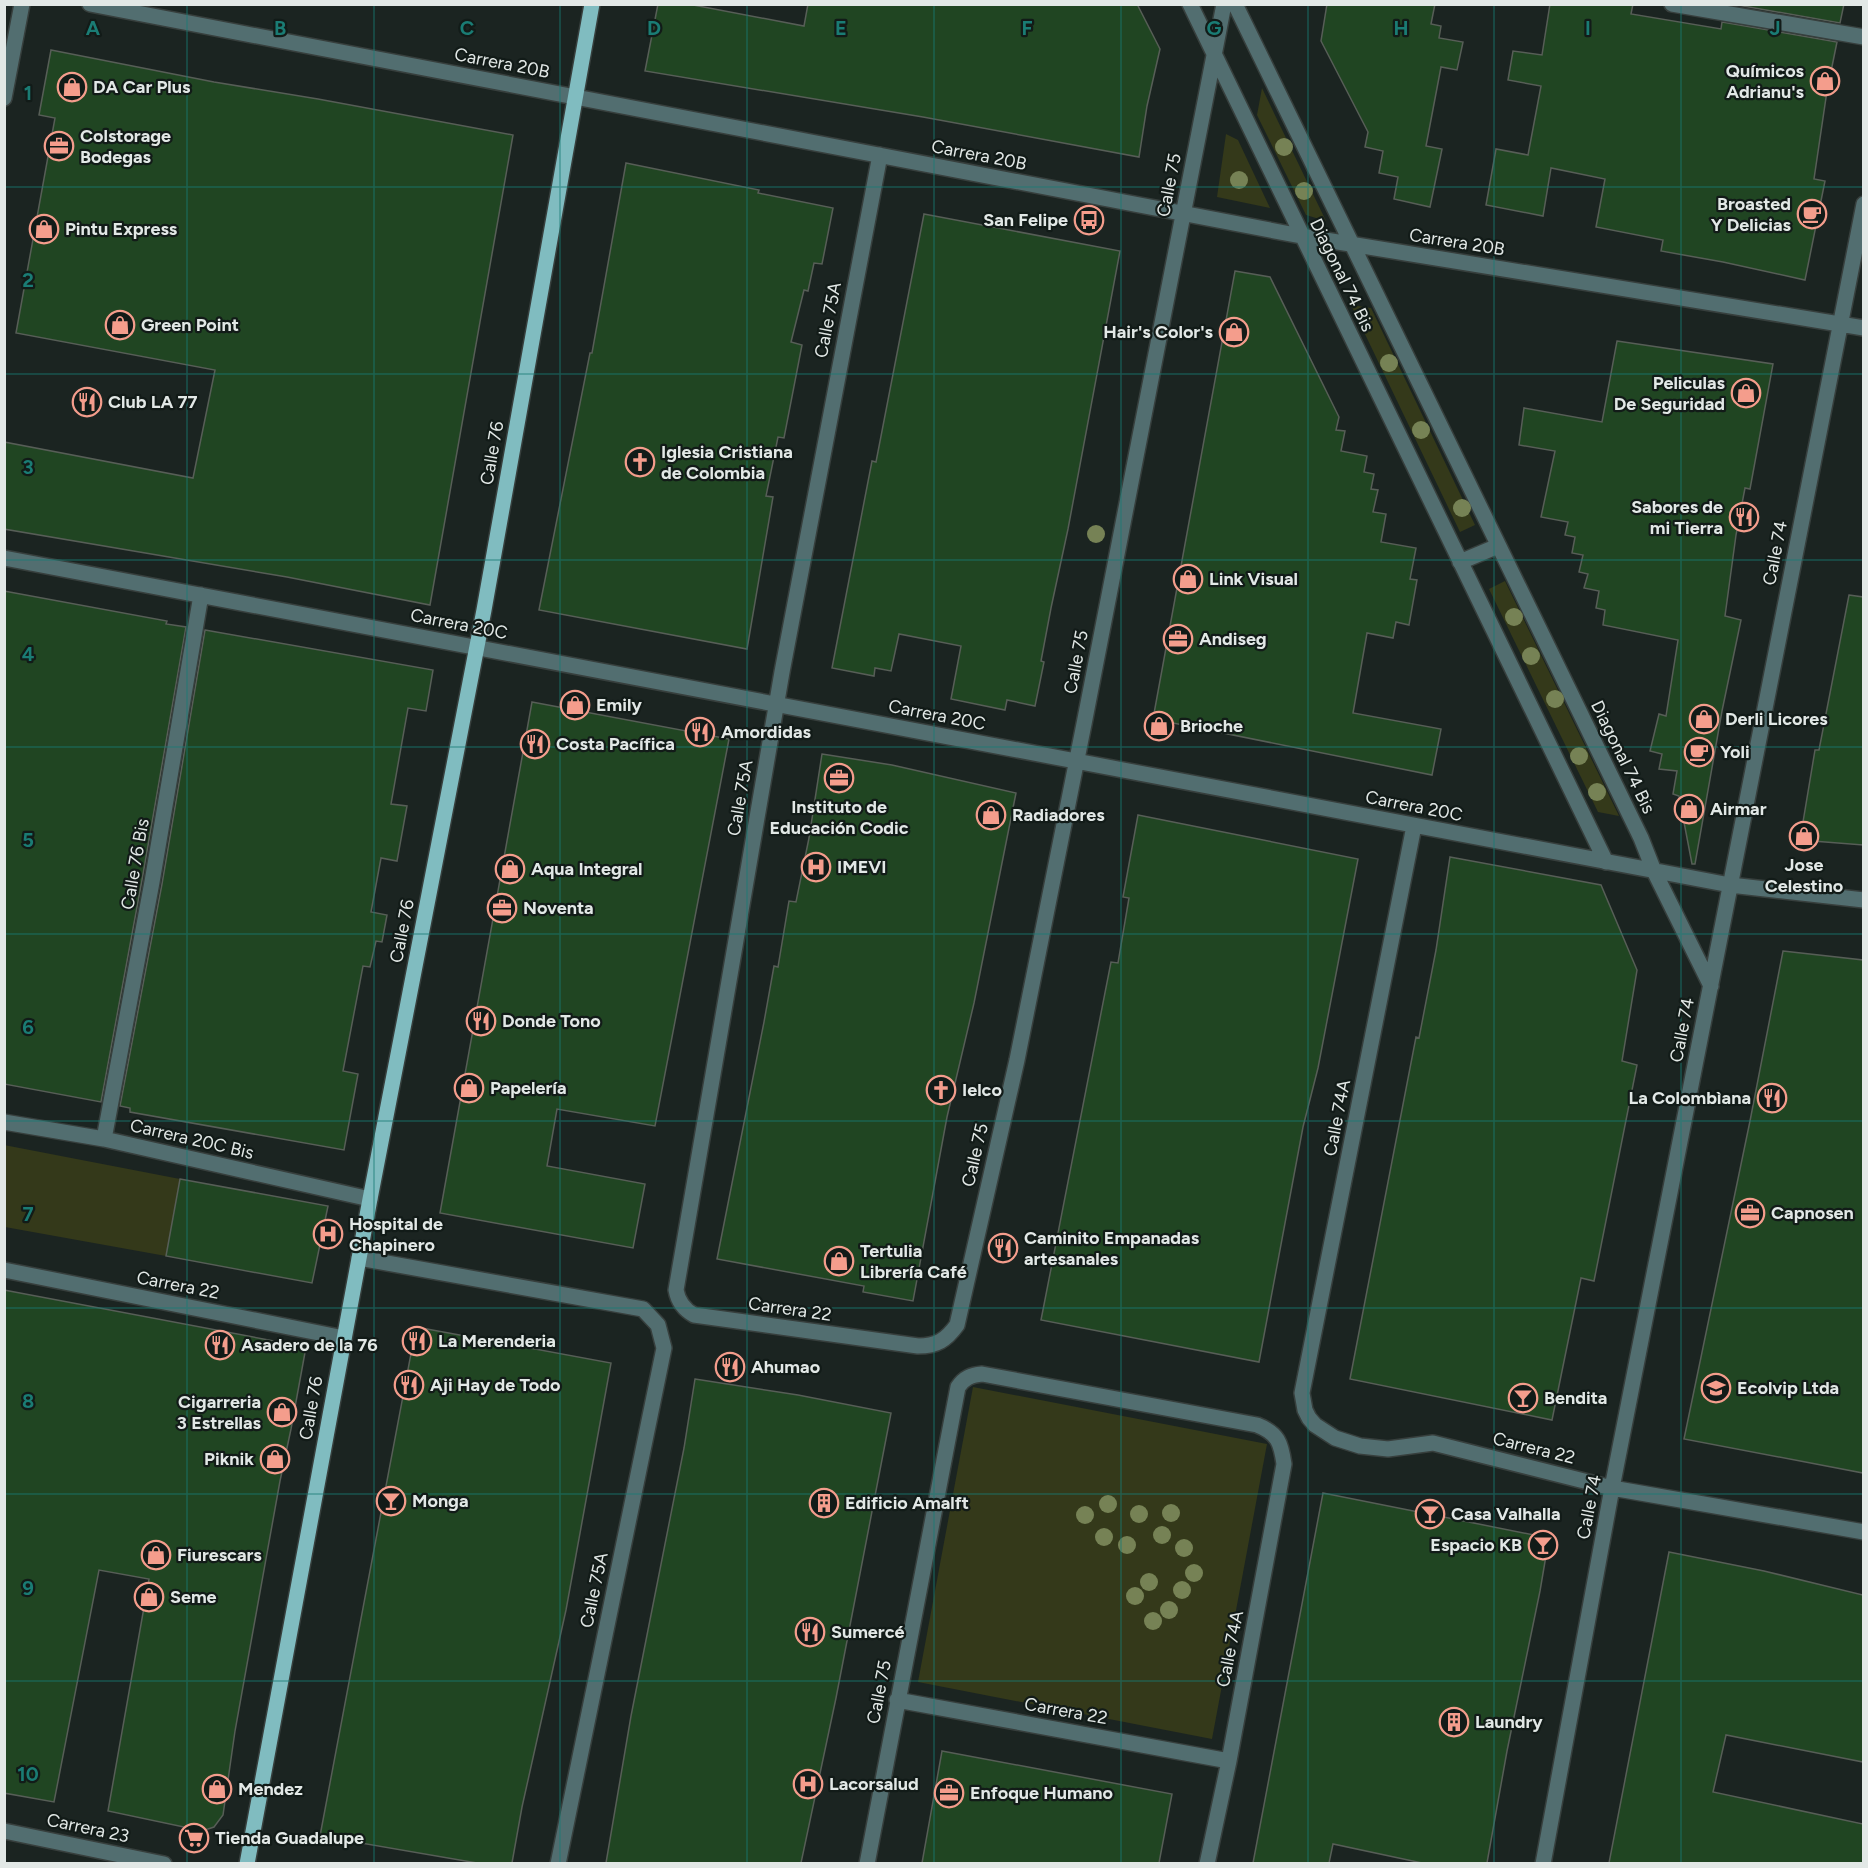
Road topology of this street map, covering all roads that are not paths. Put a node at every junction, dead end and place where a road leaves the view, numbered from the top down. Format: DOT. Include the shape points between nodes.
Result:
graph roads {
  1 [pos="22,4"];
  2 [pos="90,4"];
  3 [pos="592,4"];
  4 [pos="1190,4"];
  5 [pos="1224,4"];
  6 [pos="1235,4"];
  7 [pos="1672,4"];
  8 [pos="1863,37"];
  9 [pos="1214,55"];
  10 [pos="574,97"];
  11 [pos="4,98"];
  12 [pos="880,155"];
  13 [pos="1863,204"];
  14 [pos="1183,213"];
  15 [pos="1301,236"];
  16 [pos="1353,245"];
  17 [pos="1840,324"];
  18 [pos="1863,328"];
  19 [pos="1498,546"];
  20 [pos="4,558"];
  21 [pos="1460,562"];
  22 [pos="201,596"];
  23 [pos="477,648"];
  24 [pos="776,704"];
  25 [pos="1077,762"];
  26 [pos="1414,825"];
  27 [pos="1606,862"];
  28 [pos="1654,871"];
  29 [pos="1730,885"];
  30 [pos="1863,900"];
  31 [pos="1711,986"];
  32 [pos="4,1122"];
  33 [pos="104,1139"];
  34 [pos="370,1198"];
  35 [pos="359,1258"];
  36 [pos="4,1270"];
  37 [pos="683,1306"];
  38 [pos="957,1325"];
  39 [pos="344,1338"];
  40 [pos="990,1375"];
  41 [pos="1309,1418"];
  42 [pos="1612,1488"];
  43 [pos="1863,1532"];
  44 [pos="897,1700"];
  45 [pos="1229,1761"];
  46 [pos="4,1831"];
  47 [pos="164,1863"];
  48 [pos="247,1863"];
  49 [pos="558,1863"];
  50 [pos="867,1863"];
  51 [pos="1207,1863"];
  52 [pos="1543,1863"];
  1 -- 11 [label="street"];
  2 -- 10 [label="street, Carrera 20B"];
  3 -- 10 [label="main road, Calle 76"];
  4 -- 9 [label="street, Diagonal 74 Bis"];
  5 -- 9 [label="street, Calle 75"];
  6 -- 16 [label="street, Diagonal 74 Bis"];
  7 -- 8 [label="street"];
  9 -- 14 [label="street, Calle 75"];
  9 -- 15 [label="street, Diagonal 74 Bis"];
  10 -- 12 [label="street, Carrera 20B"];
  10 -- 23 [label="main road, Calle 76"];
  12 -- 14 [label="street, Carrera 20B"];
  12 -- 24 [label="street, Calle 75A"];
  13 -- 17 [label="street, Calle 74"];
  14 -- 15 [label="street, Carrera 20B"];
  14 -- 25 [label="street, Calle 75"];
  15 -- 16 [label="street, Carrera 20B"];
  15 -- 21 [label="street, Diagonal 74 Bis"];
  16 -- 17 [label="street, Carrera 20B"];
  16 -- 19 [label="street, Diagonal 74 Bis"];
  17 -- 18 [label="street, Carrera 20B"];
  17 -- 29 [label="street, Calle 74"];
  19 -- 21 [label="street"];
  19 -- 28 [label="street, Diagonal 74 Bis"];
  20 -- 22 [label="street, Carrera 20C"];
  21 -- 27 [label="street, Diagonal 74 Bis"];
  22 -- 23 [label="street, Carrera 20C"];
  22 -- 33 [label="street, Calle 76 Bis" via="153,882"];
  23 -- 24 [label="street, Carrera 20C"];
  23 -- 34 [label="main road, Calle 76"];
  24 -- 25 [label="street, Carrera 20C"];
  24 -- 37 [label="street, Calle 75A" via="676,1290"];
  25 -- 26 [label="street, Carrera 20C"];
  25 -- 38 [label="street, Calle 75" via="1017,1060"];
  26 -- 27 [label="street, Carrera 20C"];
  26 -- 41 [label="street, Calle 74A" via="1302,1393"];
  27 -- 28 [label="street, Carrera 20C"];
  28 -- 29 [label="street, Carrera 20C"];
  28 -- 31 [label="street, Diagonal 74 Bis"];
  29 -- 30 [label="street, Carrera 20C"];
  29 -- 31 [label="street, Calle 74"];
  31 -- 42 [label="street, Calle 74"];
  32 -- 33 [label="street, Carrera 20C Bis"];
  33 -- 34 [label="street, Carrera 20C Bis"];
  34 -- 35 [label="main road, Calle 76"];
  35 -- 39 [label="main road, Calle 76"];
  35 -- 49 [label="street, Calle 75A" via="644,1310 658,1325 664,1348"];
  36 -- 39 [label="street, Carrera 22"];
  37 -- 38 [label="street, Carrera 22" via="694,1315 918,1346 941,1342"];
  39 -- 48 [label="main road, Calle 76"];
  40 -- 44 [label="street, Calle 75" via="972,1375 958,1387"];
  40 -- 45 [label="street, Calle 74A" via="1257,1425 1274,1434 1284,1464"];
  41 -- 42 [label="street, Carrera 22" via="1322,1431 1359,1446 1388,1449 1433,1443"];
  42 -- 43 [label="street, Carrera 22"];
  42 -- 52 [label="street, Calle 74"];
  44 -- 45 [label="street, Carrera 22"];
  44 -- 50 [label="street, Calle 75"];
  45 -- 51 [label="street, Calle 74A"];
  46 -- 47 [label="street, Carrera 23"];
}
